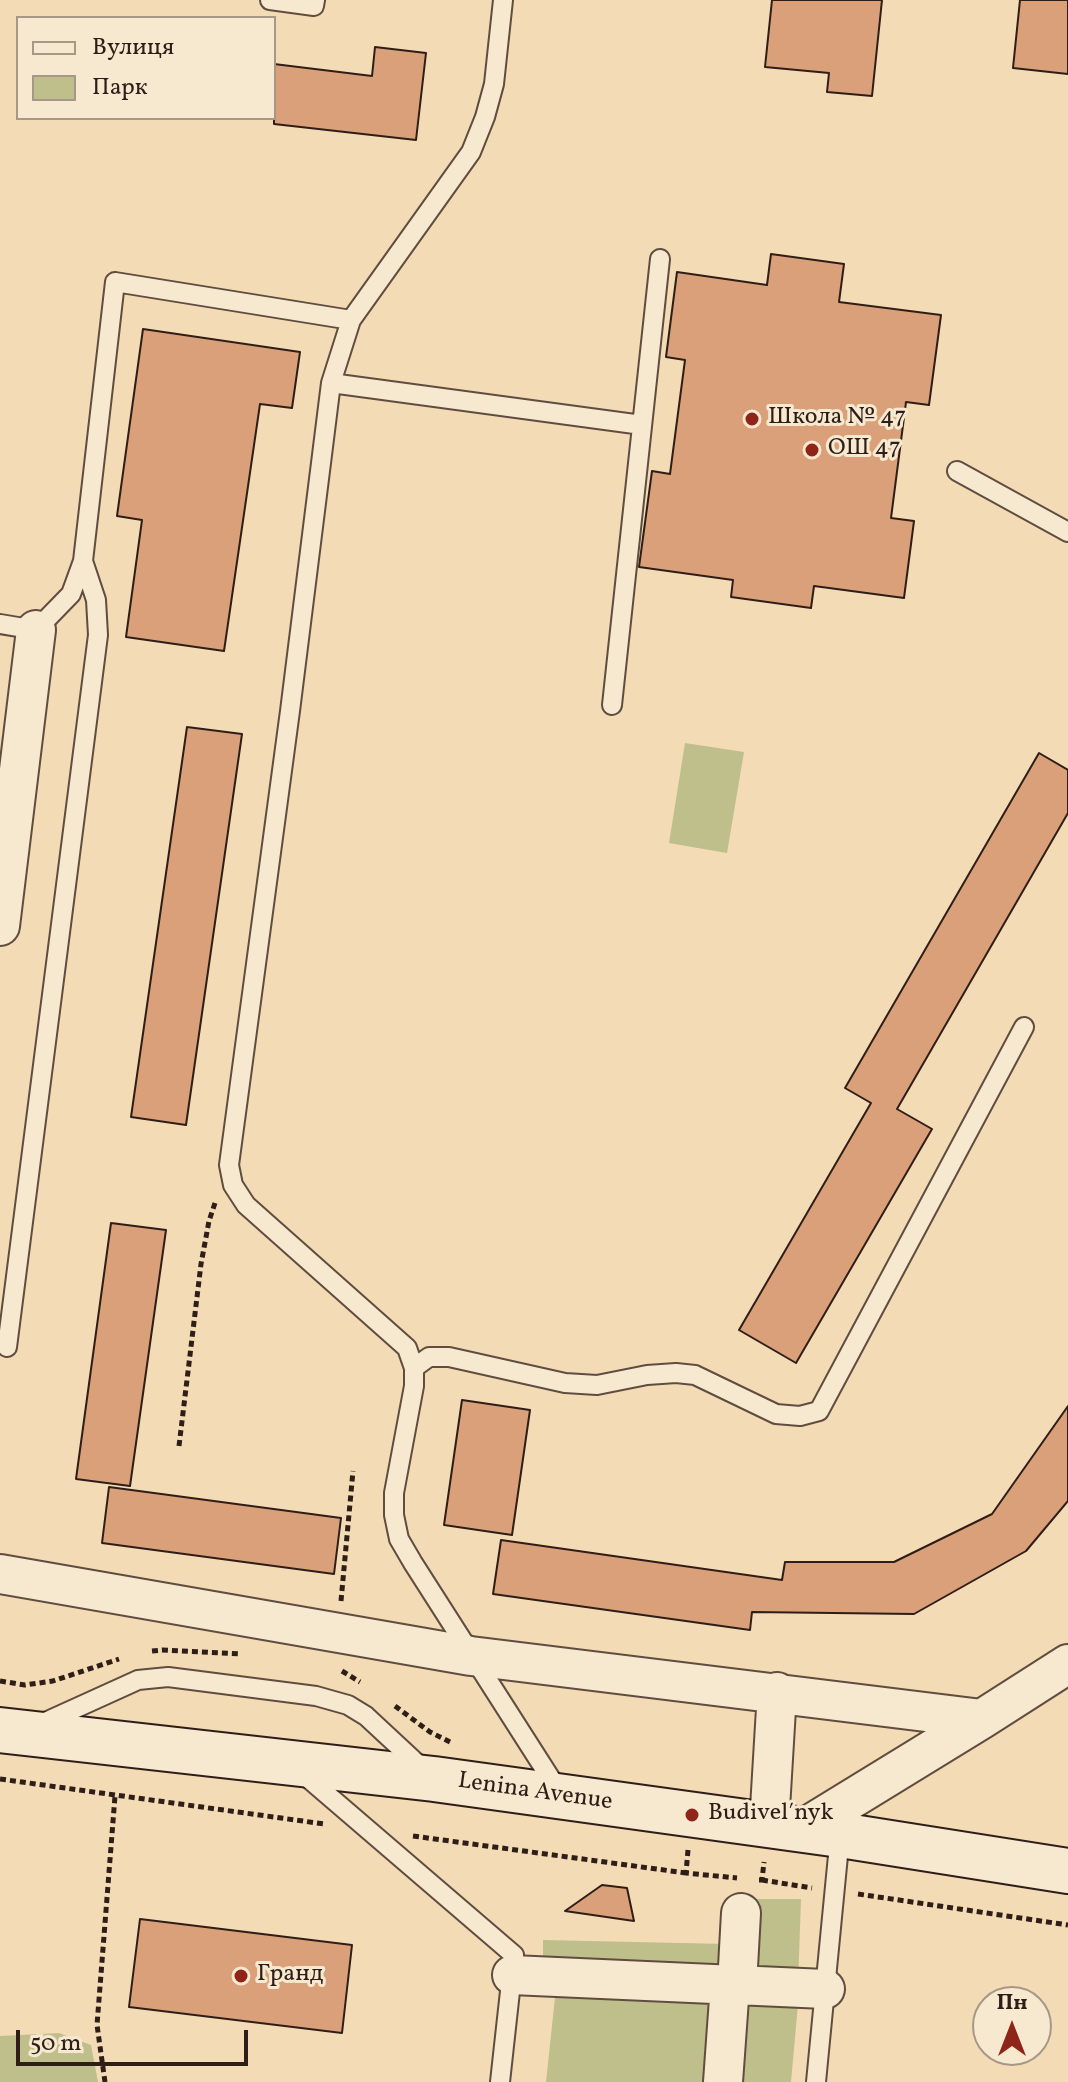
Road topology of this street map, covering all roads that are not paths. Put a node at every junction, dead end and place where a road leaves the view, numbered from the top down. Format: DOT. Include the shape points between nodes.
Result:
graph roads {
  1 [pos="270,0"];
  2 [pos="315,0"];
  3 [pos="503,0"];
  4 [pos="660,259"];
  5 [pos="351,320"];
  6 [pos="331,383"];
  7 [pos="642,425"];
  8 [pos="957,471"];
  9 [pos="1068,532"];
  10 [pos="83,561"];
  11 [pos="18,627"];
  12 [pos="612,705"];
  13 [pos="0,926"];
  14 [pos="1024,1027"];
  15 [pos="7,1347"];
  16 [pos="414,1368"];
  17 [pos="0,1574"];
  18 [pos="471,1656"];
  19 [pos="1068,1664"];
  20 [pos="777,1692"];
  21 [pos="982,1719"];
  22 [pos="11,1731"];
  23 [pos="291,1763"];
  24 [pos="434,1779"];
  25 [pos="562,1797"];
  26 [pos="803,1830"];
  27 [pos="1068,1871"];
  28 [pos="741,1913"];
  29 [pos="512,1975"];
  30 [pos="734,1985"];
  31 [pos="825,1989"];
  32 [pos="500,2082"];
  33 [pos="723,2082"];
  34 [pos="816,2082"];
  1 -- 2 [label="lane" via="314,6"];
  3 -- 5 [label="lane" via="494,84 471,152"];
  4 -- 7 [label="lane"];
  5 -- 6 [label="lane"];
  5 -- 10 [label="lane" via="115,282"];
  6 -- 7 [label="lane"];
  6 -- 16 [label="lane" via="229,1165 233,1185 246,1205 407,1348"];
  7 -- 12 [label="lane"];
  8 -- 9 [label="lane"];
  10 -- 11 [label="lane" via="71,594"];
  10 -- 15 [label="lane" via="96,600 98,635"];
  11 -- 13 [label="street"];
  14 -- 16 [label="lane" via="819,1411 776,1414 695,1375 647,1375 597,1385 449,1357 429,1357"];
  16 -- 18 [label="lane" via="394,1515 399,1539"];
  17 -- 18 [label="street"];
  18 -- 20 [label="street"];
  18 -- 25 [label="lane"];
  19 -- 21 [label="street"];
  20 -- 21 [label="street"];
  20 -- 26 [label="street"];
  21 -- 26 [label="street"];
  22 -- 23 [label="main road, Lenina Avenue"];
  22 -- 24 [label="lane" via="138,1680 168,1677 348,1705"];
  23 -- 24 [label="main road, Lenina Avenue"];
  23 -- 29 [label="lane" via="514,1955"];
  24 -- 25 [label="main road, Lenina Avenue"];
  25 -- 26 [label="main road, Lenina Avenue"];
  26 -- 27 [label="main road, Lenina Avenue"];
  26 -- 31 [label="lane"];
  28 -- 30 [label="street"];
  29 -- 30 [label="street"];
  29 -- 32 [label="lane"];
  30 -- 31 [label="street"];
  30 -- 33 [label="street"];
  31 -- 34 [label="lane"];
}
